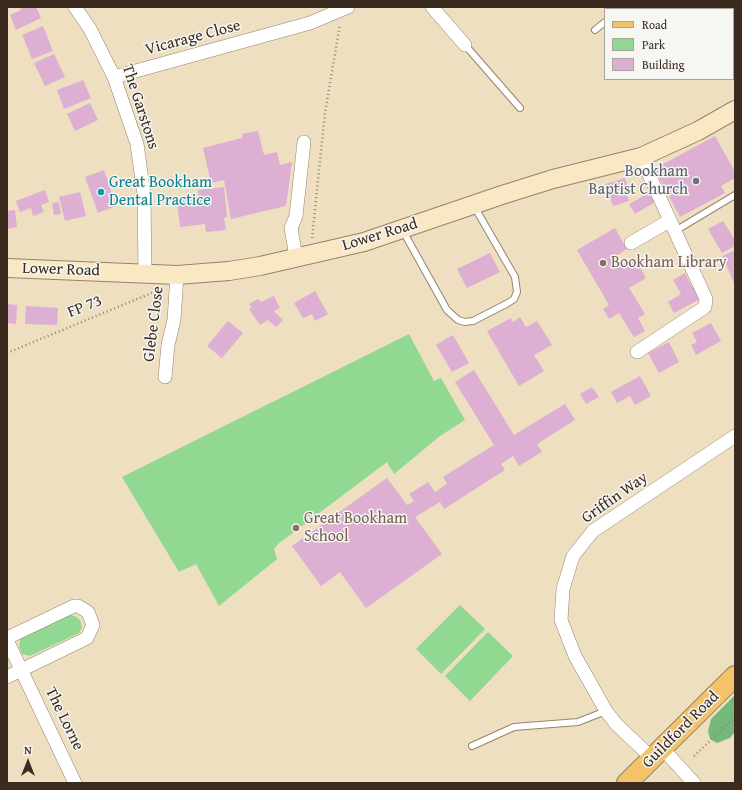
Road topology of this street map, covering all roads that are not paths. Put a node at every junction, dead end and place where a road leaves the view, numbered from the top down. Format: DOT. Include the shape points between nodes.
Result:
graph roads {
  1 [pos="75,7"];
  2 [pos="432,7"];
  3 [pos="345,8"];
  4 [pos="604,23"];
  5 [pos="595,30"];
  6 [pos="466,45"];
  7 [pos="114,77"];
  8 [pos="520,108"];
  9 [pos="735,110"];
  10 [pos="304,142"];
  11 [pos="641,157"];
  12 [pos="735,195"];
  13 [pos="473,204"];
  14 [pos="672,226"];
  15 [pos="402,228"];
  16 [pos="631,243"];
  17 [pos="304,256"];
  18 [pos="7,268"];
  19 [pos="145,274"];
  20 [pos="170,274"];
  21 [pos="637,352"];
  22 [pos="165,377"];
  23 [pos="735,436"];
  24 [pos="7,639"];
  25 [pos="21,670"];
  26 [pos="7,676"];
  27 [pos="735,676"];
  28 [pos="606,711"];
  29 [pos="472,746"];
  30 [pos="657,753"];
  31 [pos="75,783"];
  32 [pos="627,783"];
  33 [pos="694,783"];
  1 -- 7 [label="street, The Garstons" via="90,29"];
  2 -- 6 [label="street"];
  3 -- 7 [label="street, Vicarage Close" via="310,24"];
  4 -- 5 [label="lane"];
  6 -- 8 [label="lane"];
  7 -- 19 [label="street, The Garstons" via="137,144 142,170"];
  9 -- 11 [label="street, Lower Road" via="698,131"];
  10 -- 17 [label="street" via="296,216 291,228"];
  11 -- 13 [label="street, Lower Road"];
  11 -- 14 [label="street"];
  12 -- 14 [label="lane"];
  13 -- 15 [label="street, Lower Road"];
  13 -- 15 [label="lane" via="515,277 517,292 514,299 508,303 473,320 458,320 447,310"];
  14 -- 16 [label="street"];
  14 -- 21 [label="street" via="703,290 705,307"];
  15 -- 17 [label="street, Lower Road" via="364,242"];
  17 -- 20 [label="street, Lower Road" via="229,271"];
  18 -- 19 [label="street, Lower Road"];
  19 -- 20 [label="street, Lower Road"];
  20 -- 22 [label="street, Glebe Close" via="174,320 168,345"];
  23 -- 28 [label="street, Griffin Way" via="593,532 573,556 563,589 561,620 575,656"];
  24 -- 25 [label="street, The Lorne"];
  24 -- 25 [label="street, The Lorne" via="74,606 83,608 91,617 93,625 87,638"];
  25 -- 26 [label="street, The Lorne"];
  25 -- 31 [label="street, The Lorne"];
  27 -- 30 [label="main road, Guildford Road"];
  28 -- 29 [label="lane" via="578,722 514,727"];
  28 -- 30 [label="street, Griffin Way" via="616,724"];
  30 -- 32 [label="main road, Guildford Road"];
  30 -- 33 [label="street, Griffin Way"];
}
